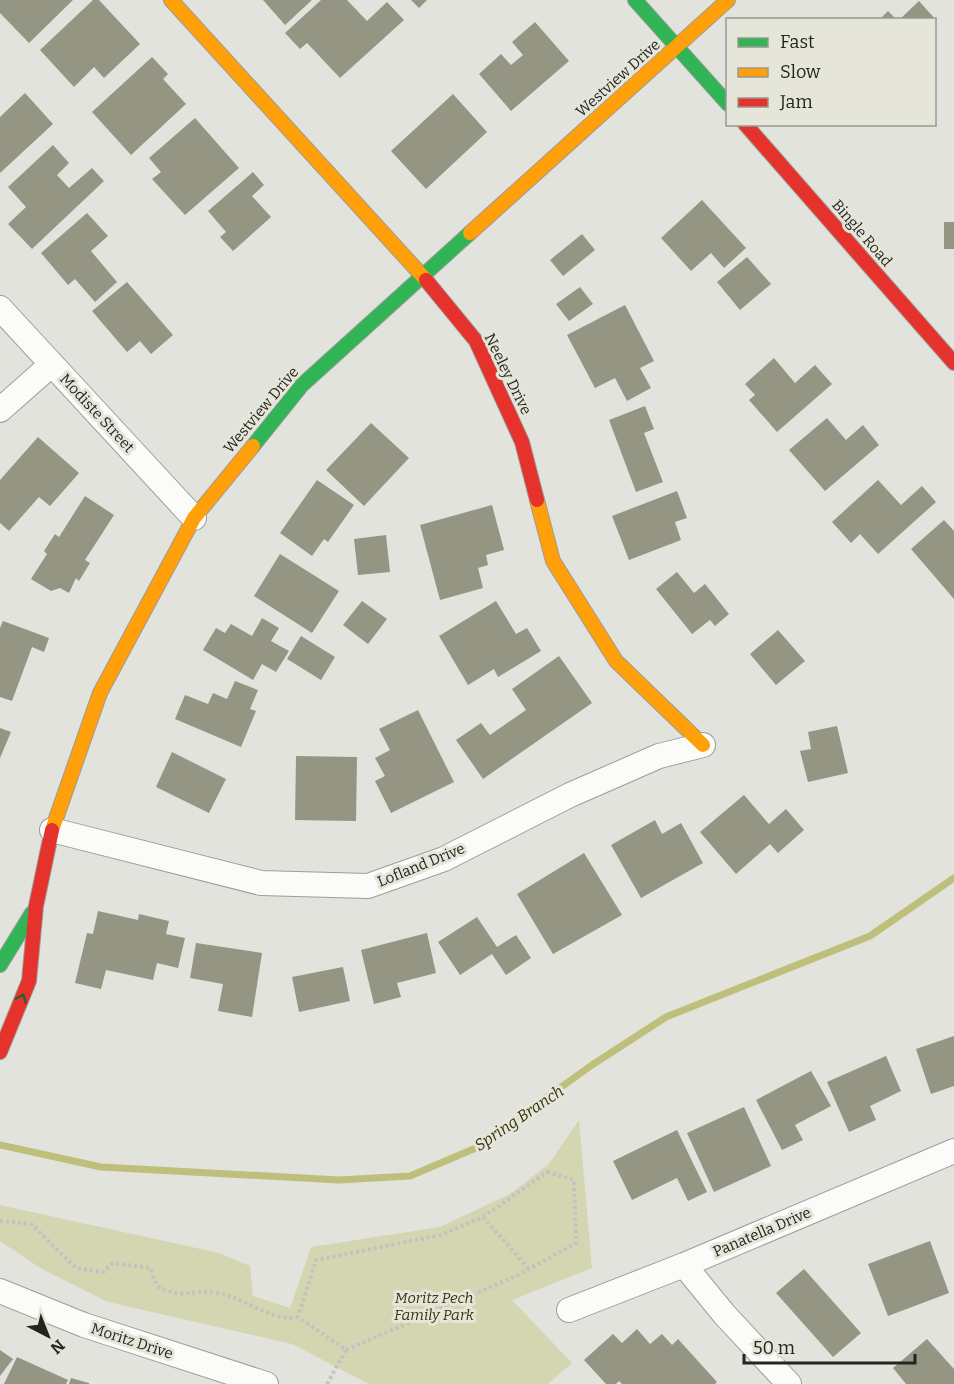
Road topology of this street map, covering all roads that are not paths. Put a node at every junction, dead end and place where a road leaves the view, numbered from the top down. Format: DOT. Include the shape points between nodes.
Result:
graph roads {
  1 [pos="171,0"];
  2 [pos="635,0"];
  3 [pos="728,0"];
  4 [pos="677,47"];
  5 [pos="726,102"];
  6 [pos="747,126"];
  7 [pos="423,276"];
  8 [pos="0,308"];
  9 [pos="954,363"];
  10 [pos="52,364"];
  11 [pos="0,410"];
  12 [pos="194,518"];
  13 [pos="703,745"];
  14 [pos="52,830"];
  15 [pos="36,906"];
  16 [pos="0,964"];
  17 [pos="0,1052"];
  18 [pos="954,1151"];
  19 [pos="684,1266"];
  20 [pos="0,1291"];
  21 [pos="569,1310"];
  22 [pos="266,1384"];
  23 [pos="789,1384"];
  1 -- 7 [label="main road, Neeley Drive"];
  2 -- 4 [label="main road"];
  3 -- 4 [label="main road, Westview Drive"];
  4 -- 5 [label="main road"];
  4 -- 7 [label="main road, Westview Drive"];
  6 -- 9 [label="main road, Bingle Road"];
  7 -- 12 [label="main road, Westview Drive" via="302,385"];
  7 -- 13 [label="main road, Neeley Drive" via="476,341 522,442 554,561 616,661"];
  8 -- 10 [label="street, Modiste Street"];
  10 -- 11 [label="street"];
  10 -- 12 [label="street, Modiste Street"];
  12 -- 14 [label="main road, Westview Drive" via="100,693"];
  13 -- 14 [label="street, Lofland Drive" via="659,756 570,795 444,859 368,886 261,883"];
  14 -- 15 [label="main road, Westview Drive"];
  15 -- 16 [label="main road, Westview Drive"];
  17 -- 15 [label="main road, Westview Drive, one-way" via="29,981"];
  18 -- 19 [label="street, Panatella Drive"];
  19 -- 21 [label="street, Panatella Drive"];
  19 -- 23 [label="street"];
  20 -- 22 [label="street, Moritz Drive" via="84,1325"];
}
